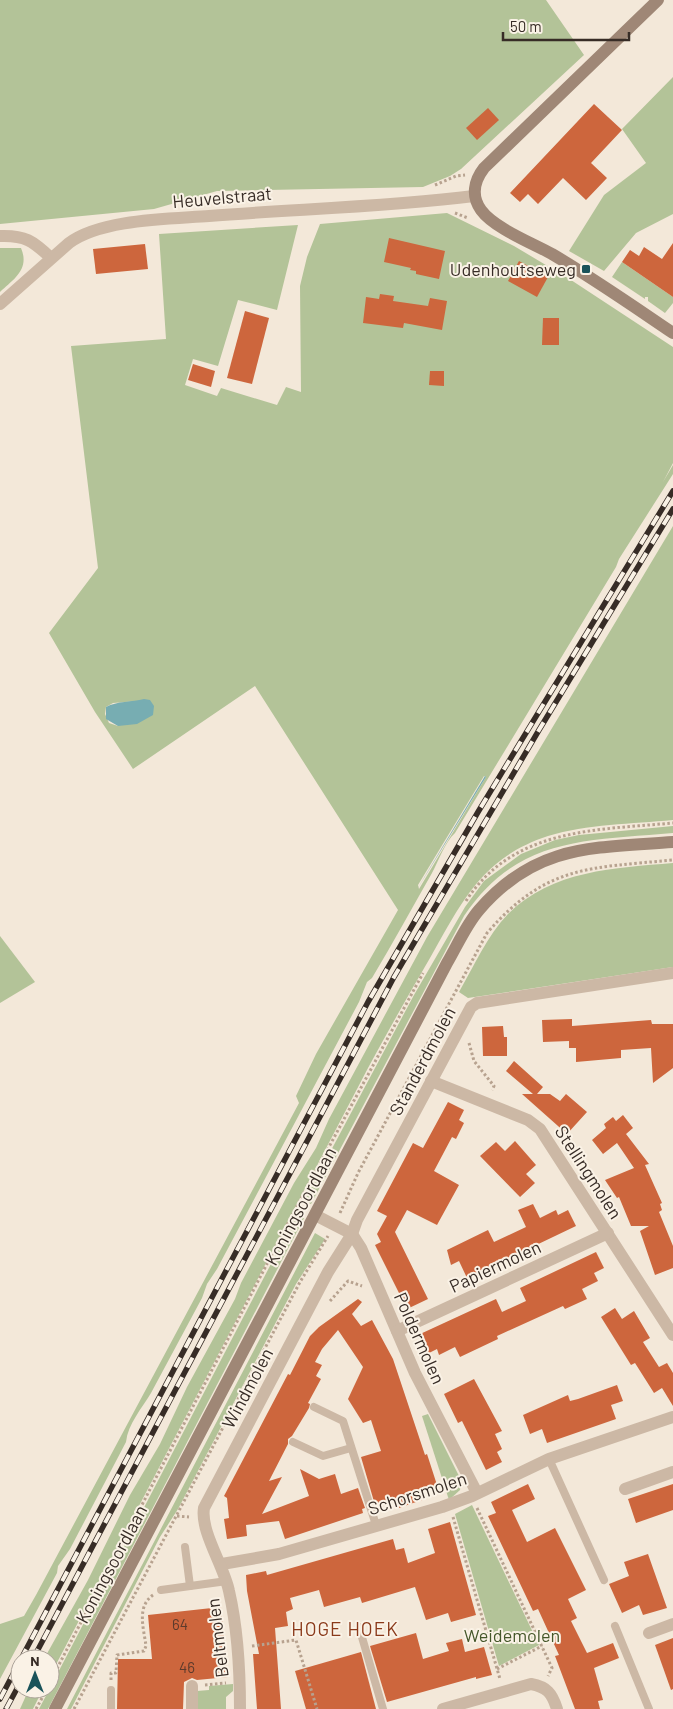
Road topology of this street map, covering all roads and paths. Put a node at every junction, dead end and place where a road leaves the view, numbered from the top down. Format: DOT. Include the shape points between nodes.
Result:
graph roads {
  1 [pos="658,0"];
  2 [pos="474,196"];
  3 [pos="0,236"];
  4 [pos="51,258"];
  5 [pos="0,304"];
  6 [pos="673,333"];
  7 [pos="673,842"];
  8 [pos="673,860"];
  9 [pos="673,973"];
  10 [pos="458,1031"];
  11 [pos="431,1081"];
  12 [pos="483,1104"];
  13 [pos="315,1215"];
  14 [pos="335,1225"];
  15 [pos="608,1233"];
  16 [pos="352,1234"];
  17 [pos="280,1240"];
  18 [pos="362,1287"];
  19 [pos="326,1305"];
  20 [pos="397,1331"];
  21 [pos="673,1335"];
  22 [pos="314,1407"];
  23 [pos="673,1417"];
  24 [pos="293,1442"];
  25 [pos="351,1448"];
  26 [pos="549,1459"];
  27 [pos="673,1472"];
  28 [pos="625,1489"];
  29 [pos="474,1494"];
  30 [pos="450,1504"];
  31 [pos="376,1526"];
  32 [pos="185,1547"];
  33 [pos="222,1564"];
  34 [pos="604,1580"];
  35 [pos="227,1581"];
  36 [pos="190,1586"];
  37 [pos="162,1590"];
  38 [pos="673,1624"];
  39 [pos="615,1626"];
  40 [pos="359,1628"];
  41 [pos="649,1632"];
  42 [pos="542,1646"];
  43 [pos="238,1648"];
  44 [pos="60,1663"];
  45 [pos="497,1670"];
  46 [pos="240,1681"];
  47 [pos="192,1686"];
  48 [pos="543,1686"];
  49 [pos="111,1690"];
  50 [pos="504,1691"];
  51 [pos="55,1709"];
  52 [pos="74,1709"];
  53 [pos="111,1709"];
  54 [pos="192,1709"];
  55 [pos="240,1709"];
  56 [pos="317,1709"];
  57 [pos="383,1709"];
  58 [pos="443,1709"];
  59 [pos="557,1709"];
  60 [pos="649,1709"];
  1 -- 2 [label="street" via="484,168 478,175"];
  2 -- 4 [label="street, Heuvelstraat" via="165,220 102,228 82,234"];
  2 -- 6 [label="street" via="491,220 552,254"];
  3 -- 4 [label="street" via="23,236"];
  4 -- 5 [label="street, Heuvelstraat"];
  7 -- 13 [label="street, Koningsoordlaan" via="582,850 545,859 520,872 497,892 478,912 447,963"];
  8 -- 14 [label="path, Koningsoordlaan" via="573,872 551,880 507,910 482,941 358,1173"];
  9 -- 10 [label="street, Standerdmolen" via="477,1003 471,1007"];
  10 -- 11 [label="street, Standerdmolen"];
  10 -- 12 [label="path" via="468,1036 474,1061 494,1086"];
  11 -- 12 [label="street, Stellingmolen"];
  11 -- 16 [label="street, Standerdmolen"];
  12 -- 15 [label="street, Stellingmolen" via="528,1120 540,1129"];
  13 -- 14 [label="street"];
  13 -- 51 [label="street, Koningsoordlaan"];
  14 -- 16 [label="street"];
  14 -- 52 [label="path, Koningsoordlaan" via="300,1282"];
  15 -- 20 [label="street, Papiermolen"];
  15 -- 21 [label="street, Stellingmolen"];
  16 -- 20 [label="street, Poldermolen"];
  16 -- 33 [label="street, Windmolen" via="328,1272 204,1508 202,1518"];
  17 -- 44 [label="path, Koningsoordlaan"];
  18 -- 19 [label="path" via="348,1281"];
  20 -- 29 [label="street, Poldermolen"];
  22 -- 25 [label="lane" via="343,1421"];
  23 -- 26 [label="street, Schorsmolen"];
  24 -- 25 [label="lane" via="323,1456"];
  25 -- 31 [label="lane"];
  26 -- 29 [label="street, Schorsmolen"];
  26 -- 34 [label="lane"];
  27 -- 28 [label="street"];
  29 -- 30 [label="street, Schorsmolen"];
  29 -- 42 [label="path"];
  30 -- 31 [label="street, Schorsmolen"];
  30 -- 45 [label="path"];
  31 -- 33 [label="street, Schorsmolen" via="279,1554"];
  32 -- 36 [label="lane"];
  33 -- 35 [label="street, Beltmolen"];
  35 -- 36 [label="lane"];
  35 -- 43 [label="street, Beltmolen"];
  36 -- 37 [label="lane"];
  37 -- 49 [label="path" via="144,1604 144,1651 117,1655 116,1672 111,1672"];
  38 -- 41 [label="street"];
  39 -- 60 [label="lane"];
  40 -- 57 [label="lane"];
  42 -- 45 [label="path"];
  42 -- 48 [label="path" via="552,1668"];
  43 -- 46 [label="street, Beltmolen"];
  43 -- 56 [label="path" via="296,1640"];
  45 -- 50 [label="path"];
  46 -- 47 [label="path"];
  46 -- 55 [label="street, Beltmolen"];
  47 -- 54 [label="street, Beltmolen"];
  48 -- 50 [label="street" via="531,1684"];
  48 -- 59 [label="street" via="552,1695"];
  49 -- 53 [label="lane"];
  50 -- 58 [label="street"];
}
